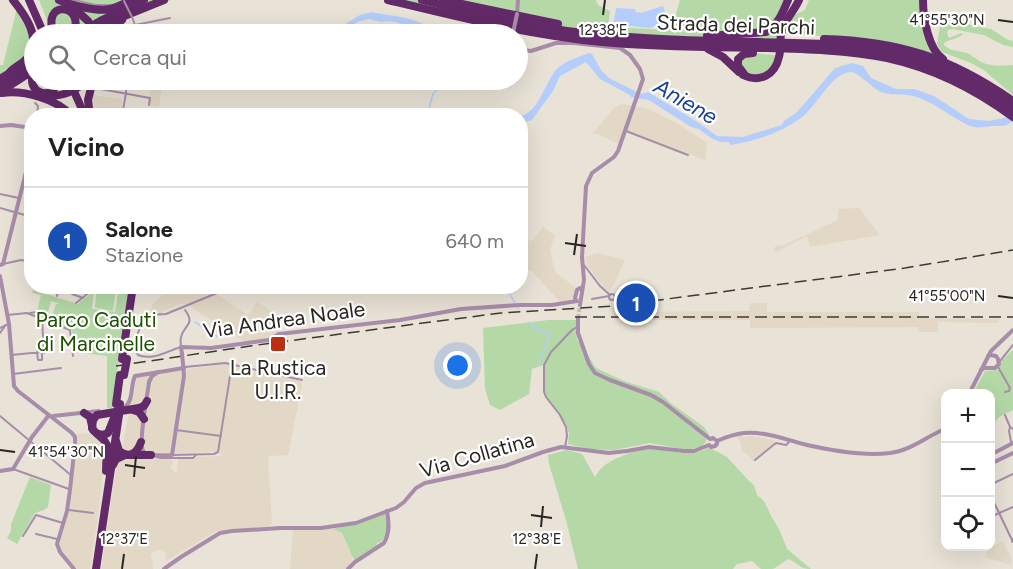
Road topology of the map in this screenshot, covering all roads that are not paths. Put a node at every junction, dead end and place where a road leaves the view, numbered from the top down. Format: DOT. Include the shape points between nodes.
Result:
graph roads {
  1 [pos="29,0"];
  2 [pos="34,0"];
  3 [pos="59,0"];
  4 [pos="123,0"];
  5 [pos="133,0"];
  6 [pos="144,0"];
  7 [pos="152,0"];
  8 [pos="164,0"];
  9 [pos="388,0"];
  10 [pos="416,0"];
  11 [pos="442,0"];
  12 [pos="518,0"];
  13 [pos="792,0"];
  14 [pos="924,0"];
  15 [pos="17,1"];
  16 [pos="117,2"];
  17 [pos="76,5"];
  18 [pos="130,16"];
  19 [pos="784,16"];
  20 [pos="490,17"];
  21 [pos="170,18"];
  22 [pos="29,24"];
  23 [pos="37,24"];
  24 [pos="39,24"];
  25 [pos="47,24"];
  26 [pos="51,24"];
  27 [pos="75,24"];
  28 [pos="87,24"];
  29 [pos="90,24"];
  30 [pos="96,24"];
  31 [pos="100,24"];
  32 [pos="112,24"];
  33 [pos="118,24"];
  34 [pos="134,24"];
  35 [pos="140,24"];
  36 [pos="492,24"];
  37 [pos="513,24"];
  38 [pos="515,24"];
  39 [pos="527,24"];
  40 [pos="528,24"];
  41 [pos="528,27"];
  42 [pos="554,29"];
  43 [pos="528,31"];
  44 [pos="623,33"];
  45 [pos="780,33"];
  46 [pos="706,36"];
  47 [pos="689,46"];
  48 [pos="528,51"];
  49 [pos="839,52"];
  50 [pos="898,54"];
  51 [pos="24,60"];
  52 [pos="24,63"];
  53 [pos="10,72"];
  54 [pos="24,74"];
  55 [pos="743,75"];
  56 [pos="0,79"];
  57 [pos="986,83"];
  58 [pos="966,86"];
  59 [pos="0,90"];
  60 [pos="36,90"];
  61 [pos="53,90"];
  62 [pos="68,90"];
  63 [pos="74,90"];
  64 [pos="76,90"];
  65 [pos="91,90"];
  66 [pos="115,90"];
  67 [pos="126,93"];
  68 [pos="35,103"];
  69 [pos="149,105"];
  70 [pos="1010,106"];
  71 [pos="38,108"];
  72 [pos="63,108"];
  73 [pos="76,108"];
  74 [pos="84,108"];
  75 [pos="88,108"];
  76 [pos="123,108"];
  77 [pos="1013,117"];
  78 [pos="0,126"];
  79 [pos="24,127"];
  80 [pos="626,131"];
  81 [pos="688,155"];
  82 [pos="24,179"];
  83 [pos="0,194"];
  84 [pos="19,198"];
  85 [pos="0,208"];
  86 [pos="15,212"];
  87 [pos="24,214"];
  88 [pos="24,261"];
  89 [pos="582,262"];
  90 [pos="1,265"];
  91 [pos="583,273"];
  92 [pos="591,274"];
  93 [pos="0,276"];
  94 [pos="639,291"];
  95 [pos="72,294"];
  96 [pos="88,294"];
  97 [pos="132,294"];
  98 [pos="136,294"];
  99 [pos="215,294"];
  100 [pos="610,296"];
  101 [pos="83,298"];
  102 [pos="592,299"];
  103 [pos="5,301"];
  104 [pos="76,303"];
  105 [pos="0,305"];
  106 [pos="185,310"];
  107 [pos="37,312"];
  108 [pos="27,313"];
  109 [pos="7,315"];
  110 [pos="578,318"];
  111 [pos="42,320"];
  112 [pos="7,325"];
  113 [pos="577,327"];
  114 [pos="0,328"];
  115 [pos="1013,330"];
  116 [pos="0,333"];
  117 [pos="1013,345"];
  118 [pos="996,346"];
  119 [pos="181,347"];
  120 [pos="37,352"];
  121 [pos="44,353"];
  122 [pos="1006,353"];
  123 [pos="11,355"];
  124 [pos="73,356"];
  125 [pos="988,356"];
  126 [pos="996,356"];
  127 [pos="124,359"];
  128 [pos="986,363"];
  129 [pos="230,364"];
  130 [pos="184,366"];
  131 [pos="996,367"];
  132 [pos="61,368"];
  133 [pos="158,372"];
  134 [pos="979,373"];
  135 [pos="13,374"];
  136 [pos="144,374"];
  137 [pos="302,380"];
  138 [pos="149,382"];
  139 [pos="971,389"];
  140 [pos="1005,392"];
  141 [pos="147,401"];
  142 [pos="131,410"];
  143 [pos="84,413"];
  144 [pos="1005,415"];
  145 [pos="50,416"];
  146 [pos="116,416"];
  147 [pos="0,417"];
  148 [pos="144,419"];
  149 [pos="1012,428"];
  150 [pos="117,429"];
  151 [pos="94,430"];
  152 [pos="176,430"];
  153 [pos="941,430"];
  154 [pos="936,432"];
  155 [pos="941,434"];
  156 [pos="221,436"];
  157 [pos="32,439"];
  158 [pos="710,439"];
  159 [pos="717,441"];
  160 [pos="791,441"];
  161 [pos="141,442"];
  162 [pos="1012,444"];
  163 [pos="709,445"];
  164 [pos="566,447"];
  165 [pos="995,453"];
  166 [pos="1013,453"];
  167 [pos="197,454"];
  168 [pos="152,455"];
  169 [pos="172,455"];
  170 [pos="755,460"];
  171 [pos="995,462"];
  172 [pos="13,469"];
  173 [pos="0,471"];
  174 [pos="106,471"];
  175 [pos="1013,474"];
  176 [pos="72,476"];
  177 [pos="995,482"];
  178 [pos="108,484"];
  179 [pos="70,490"];
  180 [pos="992,497"];
  181 [pos="1013,507"];
  182 [pos="67,510"];
  183 [pos="387,511"];
  184 [pos="93,513"];
  185 [pos="1000,513"];
  186 [pos="995,516"];
  187 [pos="63,523"];
  188 [pos="36,534"];
  189 [pos="23,536"];
  190 [pos="59,539"];
  191 [pos="1013,540"];
  192 [pos="74,569"];
  193 [pos="94,569"];
  194 [pos="164,569"];
  195 [pos="348,569"];
  1 -- 24 [label="highway"];
  2 -- 25 [label="highway"];
  3 -- 17 [label="highway"];
  4 -- 18 [label="street, bridge"];
  5 -- 17 [label="highway" via="107,10"];
  5 -- 28 [label="highway"];
  6 -- 30 [label="highway"];
  7 -- 31 [label="highway"];
  8 -- 18 [label="highway"];
  9 -- 36 [label="highway"];
  10 -- 20 [label="highway, Strada dei Parchi"];
  10 -- 37 [label="highway, Strada dei Parchi"];
  11 -- 20 [label="highway"];
  11 -- 44 [label="highway" via="540,21"];
  12 -- 38 [label="street, bridge"];
  13 -- 19 [label="highway"];
  13 -- 45 [label="highway"];
  14 -- 57 [label="highway" via="931,44 939,56"];
  15 -- 22 [label="highway"];
  15 -- 23 [label="highway"];
  16 -- 17 [label="street"];
  17 -- 29 [label="highway, bridge"];
  18 -- 32 [label="highway"];
  18 -- 33 [label="highway"];
  18 -- 34 [label="street"];
  19 -- 45 [label="highway"];
  19 -- 46 [label="highway" via="766,32"];
  20 -- 39 [label="highway, Strada dei Parchi"];
  21 -- 35 [label="street"];
  26 -- 27 [label="highway" via="57,11 64,9 72,12"];
  40 -- 42 [label="highway, Strada dei Parchi"];
  41 -- 50 [label="highway, Strada dei Parchi" via="582,36 855,47"];
  42 -- 44 [label="highway"];
  42 -- 70 [label="highway, Strada dei Parchi" via="635,38 884,48 933,62 976,82"];
  43 -- 47 [label="highway" via="610,43"];
  44 -- 46 [label="highway"];
  45 -- 55 [label="highway, bridge" via="779,58 774,70 759,79"];
  46 -- 57 [label="highway" via="884,44 934,58"];
  47 -- 49 [label="highway"];
  47 -- 55 [label="highway" via="715,51"];
  48 -- 80 [label="street" via="556,43 620,48 630,55 643,76"];
  49 -- 55 [label="highway" via="746,53 738,64"];
  49 -- 58 [label="highway" via="907,63"];
  50 -- 58 [label="highway"];
  50 -- 70 [label="highway, Strada dei Parchi" via="962,78"];
  51 -- 53 [label="highway"];
  52 -- 53 [label="highway"];
  53 -- 56 [label="highway"];
  54 -- 59 [label="highway"];
  57 -- 70 [label="highway"];
  58 -- 70 [label="highway"];
  59 -- 63 [label="highway, bridge" via="49,96"];
  59 -- 72 [label="highway" via="44,99"];
  60 -- 61 [label="highway"];
  62 -- 73 [label="highway"];
  64 -- 74 [label="highway"];
  65 -- 75 [label="highway"];
  66 -- 67 [label="street"];
  67 -- 69 [label="street" via="150,98"];
  67 -- 76 [label="street"];
  68 -- 71 [label="street"];
  70 -- 77 [label="highway"];
  78 -- 79 [label="street"];
  80 -- 81 [label="street"];
  80 -- 89 [label="street" via="616,155 593,172 586,184"];
  82 -- 84 [label="street"];
  83 -- 84 [label="street"];
  84 -- 86 [label="street"];
  85 -- 86 [label="street"];
  86 -- 87 [label="street"];
  86 -- 90 [label="street"];
  88 -- 90 [label="street"];
  89 -- 91 [label="street"];
  89 -- 92 [label="street"];
  91 -- 92 [label="street"];
  91 -- 119 [label="street, Via Andrea Noale" via="578,301 570,303 461,309 279,334 269,340 211,348"];
  92 -- 100 [label="street"];
  93 -- 103 [label="street"];
  94 -- 100 [label="street"];
  95 -- 101 [label="street"];
  96 -- 101 [label="street"];
  97 -- 127 [label="highway"];
  98 -- 127 [label="highway"];
  99 -- 119 [label="street, Via Andrea Noale" via="166,314 146,316 135,351 143,357"];
  100 -- 102 [label="street"];
  101 -- 104 [label="street"];
  103 -- 105 [label="street"];
  103 -- 109 [label="street"];
  106 -- 119 [label="street" via="190,321"];
  107 -- 108 [label="street"];
  108 -- 109 [label="street"];
  108 -- 111 [label="street"];
  109 -- 112 [label="street"];
  110 -- 113 [label="street"];
  111 -- 121 [label="street"];
  111 -- 124 [label="street" via="70,330"];
  112 -- 114 [label="street"];
  112 -- 116 [label="street"];
  112 -- 123 [label="street"];
  113 -- 158 [label="street" via="596,374 658,399"];
  113 -- 164 [label="street" via="551,352 544,365 544,393 566,428"];
  115 -- 118 [label="street"];
  117 -- 122 [label="street"];
  118 -- 125 [label="street"];
  118 -- 126 [label="street"];
  119 -- 130 [label="street, bridge"];
  120 -- 123 [label="street"];
  122 -- 126 [label="street"];
  122 -- 131 [label="street"];
  123 -- 135 [label="street"];
  125 -- 126 [label="street"];
  125 -- 128 [label="street"];
  126 -- 131 [label="street"];
  127 -- 146 [label="highway, bridge"];
  128 -- 131 [label="street"];
  128 -- 134 [label="street"];
  129 -- 130 [label="street"];
  129 -- 137 [label="street"];
  129 -- 156 [label="street"];
  130 -- 133 [label="street"];
  130 -- 152 [label="street"];
  131 -- 134 [label="street" via="984,368"];
  131 -- 140 [label="street" via="1011,387"];
  132 -- 135 [label="street"];
  133 -- 136 [label="street"];
  133 -- 138 [label="street"];
  134 -- 139 [label="street"];
  135 -- 145 [label="street" via="17,390"];
  136 -- 138 [label="street"];
  136 -- 143 [label="street" via="133,377 126,407"];
  138 -- 141 [label="street"];
  141 -- 142 [label="highway" via="143,407"];
  141 -- 148 [label="street"];
  142 -- 148 [label="highway"];
  142 -- 151 [label="highway" via="99,415 93,420"];
  143 -- 145 [label="street"];
  143 -- 151 [label="highway" via="90,417"];
  144 -- 149 [label="street"];
  145 -- 157 [label="street"];
  145 -- 176 [label="street" via="74,436"];
  146 -- 150 [label="highway"];
  146 -- 151 [label="highway" via="107,433 102,435"];
  146 -- 174 [label="highway"];
  147 -- 157 [label="street"];
  148 -- 161 [label="street"];
  149 -- 162 [label="street"];
  150 -- 161 [label="highway" via="117,448 123,454 135,453"];
  150 -- 178 [label="highway"];
  151 -- 174 [label="highway" via="107,445"];
  152 -- 156 [label="street"];
  152 -- 169 [label="street"];
  153 -- 154 [label="street"];
  154 -- 155 [label="street"];
  154 -- 160 [label="street" via="908,448 885,453 836,450"];
  156 -- 167 [label="street" via="217,454"];
  157 -- 172 [label="street"];
  157 -- 176 [label="street"];
  158 -- 159 [label="street"];
  158 -- 163 [label="street"];
  159 -- 160 [label="street" via="745,432"];
  159 -- 163 [label="street" via="715,447"];
  160 -- 170 [label="street" via="786,445 776,443"];
  161 -- 168 [label="street" via="144,452"];
  162 -- 165 [label="street"];
  162 -- 166 [label="street"];
  163 -- 164 [label="street, Via Collatina" via="694,451 649,447 609,453"];
  164 -- 183 [label="street, Via Collatina" via="506,466 419,485 401,505"];
  166 -- 171 [label="street"];
  167 -- 168 [label="street" via="193,458"];
  167 -- 169 [label="street"];
  168 -- 169 [label="street"];
  168 -- 178 [label="highway" via="116,459"];
  172 -- 173 [label="street"];
  172 -- 179 [label="street"];
  174 -- 193 [label="highway"];
  175 -- 177 [label="street"];
  176 -- 179 [label="street"];
  178 -- 193 [label="highway"];
  179 -- 182 [label="street"];
  180 -- 185 [label="street"];
  181 -- 185 [label="street"];
  182 -- 184 [label="street"];
  182 -- 187 [label="street"];
  183 -- 194 [label="street, Via Collatina" via="332,527 220,533"];
  183 -- 195 [label="street" via="384,543"];
  185 -- 186 [label="street"];
  185 -- 191 [label="street"];
  187 -- 189 [label="street" via="36,515"];
  187 -- 190 [label="street"];
  188 -- 190 [label="street"];
  190 -- 192 [label="street" via="60,552"];
}
